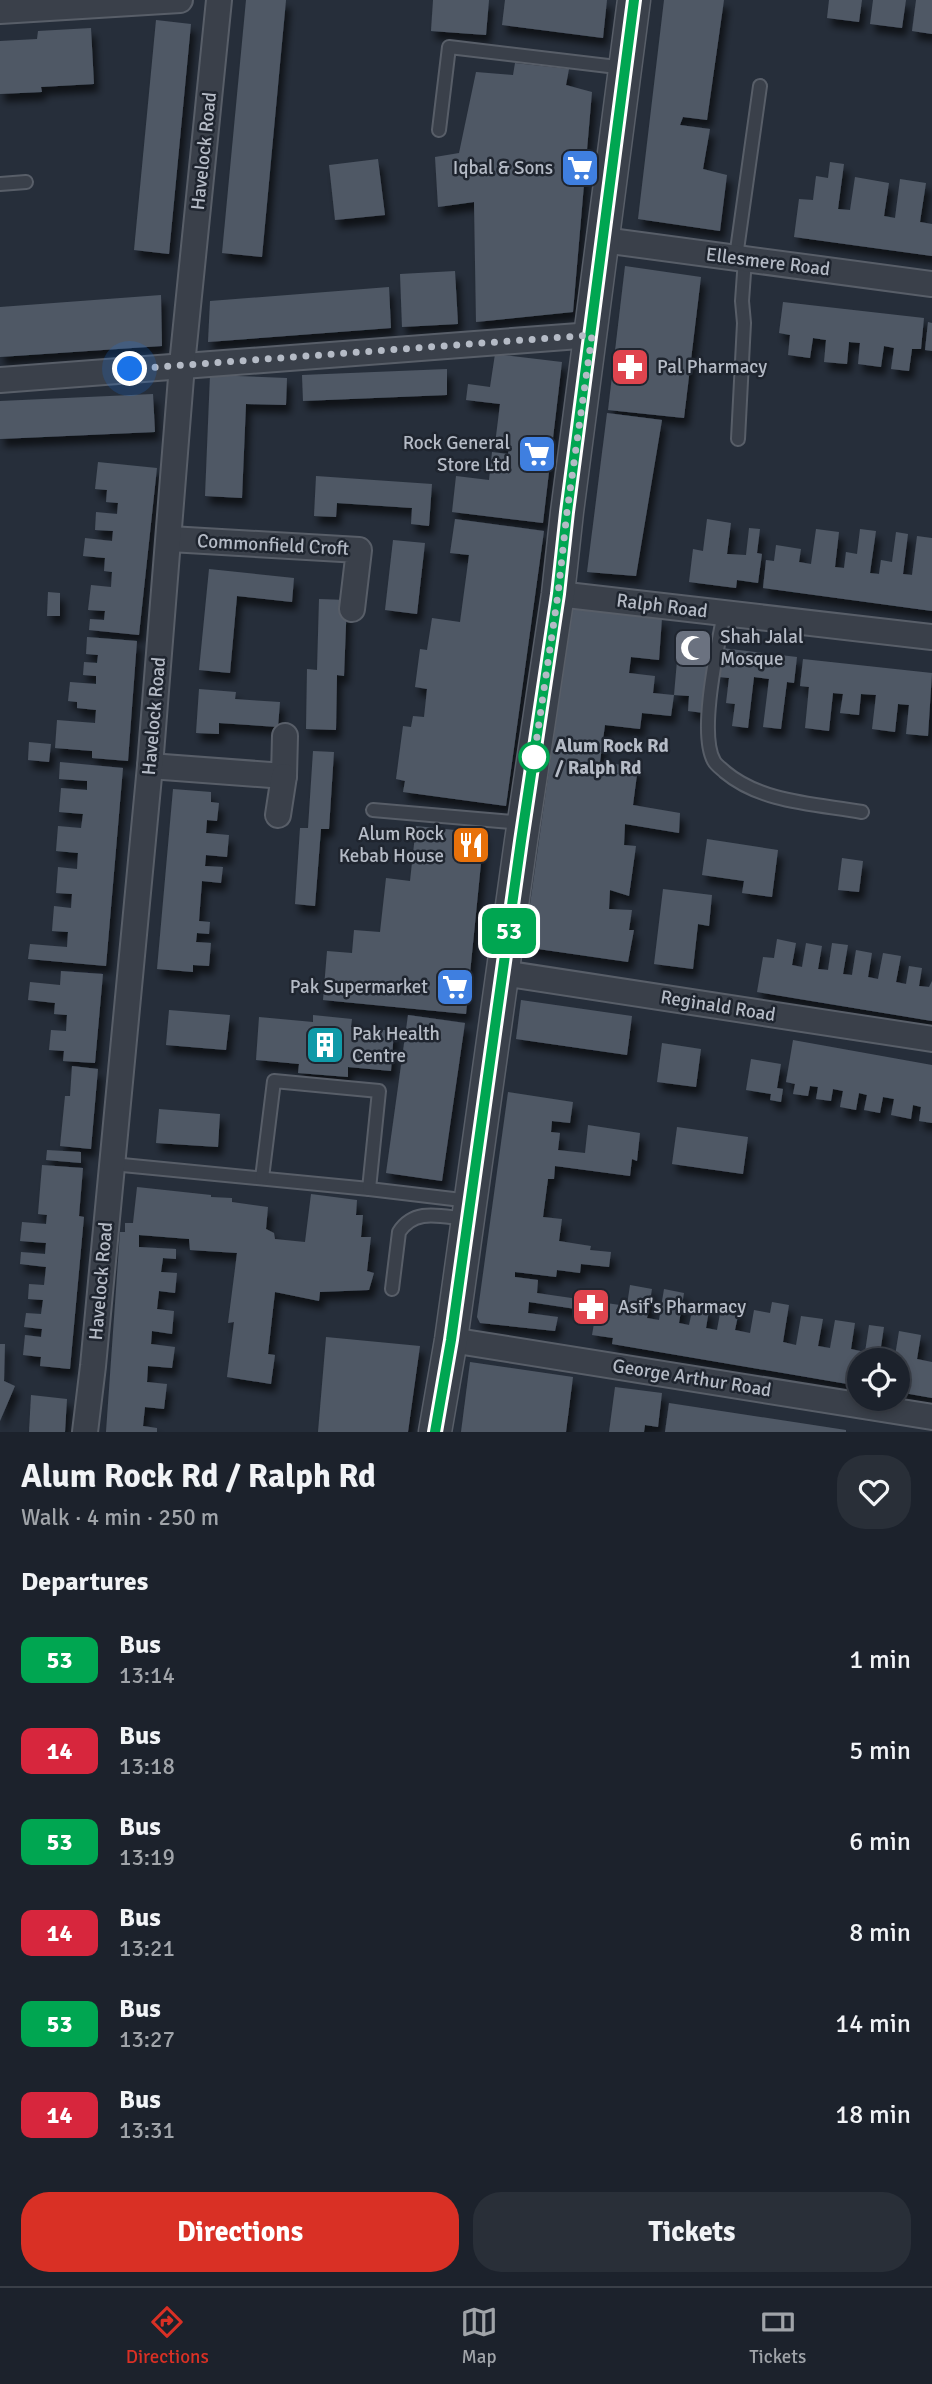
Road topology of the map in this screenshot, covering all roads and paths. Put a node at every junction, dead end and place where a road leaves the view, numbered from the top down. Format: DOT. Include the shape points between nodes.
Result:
graph roads {
  1 [pos="180,0"];
  2 [pos="219,0"];
  3 [pos="634,0"];
  4 [pos="0,10"];
  5 [pos="625,68"];
  6 [pos="760,86"];
  7 [pos="439,130"];
  8 [pos="26,182"];
  9 [pos="0,184"];
  10 [pos="603,240"];
  11 [pos="740,258"];
  12 [pos="932,284"];
  13 [pos="592,335"];
  14 [pos="182,365"];
  15 [pos="0,380"];
  16 [pos="738,439"];
  17 [pos="170,539"];
  18 [pos="558,594"];
  19 [pos="352,609"];
  20 [pos="724,613"];
  21 [pos="932,637"];
  22 [pos="285,736"];
  23 [pos="150,766"];
  24 [pos="284,776"];
  25 [pos="373,810"];
  26 [pos="862,812"];
  27 [pos="278,815"];
  28 [pos="523,823"];
  29 [pos="503,973"];
  30 [pos="932,1039"];
  31 [pos="112,1164"];
  32 [pos="262,1178"];
  33 [pos="369,1189"];
  34 [pos="469,1210"];
  35 [pos="392,1289"];
  36 [pos="451,1340"];
  37 [pos="932,1417"];
  38 [pos="85,1432"];
  39 [pos="435,1432"];
  1 -- 4 [label="street"];
  2 -- 14 [label="street, Havelock Road"];
  3 -- 5 [label="street"];
  5 -- 7 [label="lane" via="449,47"];
  5 -- 10 [label="street"];
  6 -- 11 [label="lane"];
  8 -- 9 [label="lane"];
  10 -- 11 [label="street, Ellesmere Road"];
  10 -- 13 [label="street"];
  11 -- 12 [label="street, Ellesmere Road"];
  11 -- 16 [label="lane" via="744,323"];
  13 -- 14 [label="street"];
  13 -- 18 [label="street"];
  14 -- 15 [label="street"];
  14 -- 17 [label="street, Havelock Road"];
  17 -- 19 [label="street, Commonfield Croft" via="359,550"];
  17 -- 23 [label="street, Havelock Road"];
  18 -- 20 [label="street, Ralph Road"];
  18 -- 28 [label="street"];
  20 -- 21 [label="street, Ralph Road"];
  20 -- 26 [label="lane" via="707,737 714,762 749,787 777,798"];
  22 -- 24 [label="street"];
  23 -- 24 [label="street"];
  23 -- 31 [label="street, Havelock Road"];
  24 -- 27 [label="street"];
  25 -- 28 [label="lane"];
  28 -- 29 [label="street"];
  29 -- 30 [label="street, Reginald Road"];
  29 -- 34 [label="street"];
  31 -- 32 [label="lane"];
  31 -- 38 [label="street, Havelock Road"];
  32 -- 33 [label="lane"];
  32 -- 33 [label="lane" via="274,1082 379,1091"];
  33 -- 34 [label="lane"];
  34 -- 35 [label="lane" via="420,1215 403,1225"];
  34 -- 36 [label="street"];
  36 -- 37 [label="street, George Arthur Road"];
  36 -- 39 [label="street"];
}
